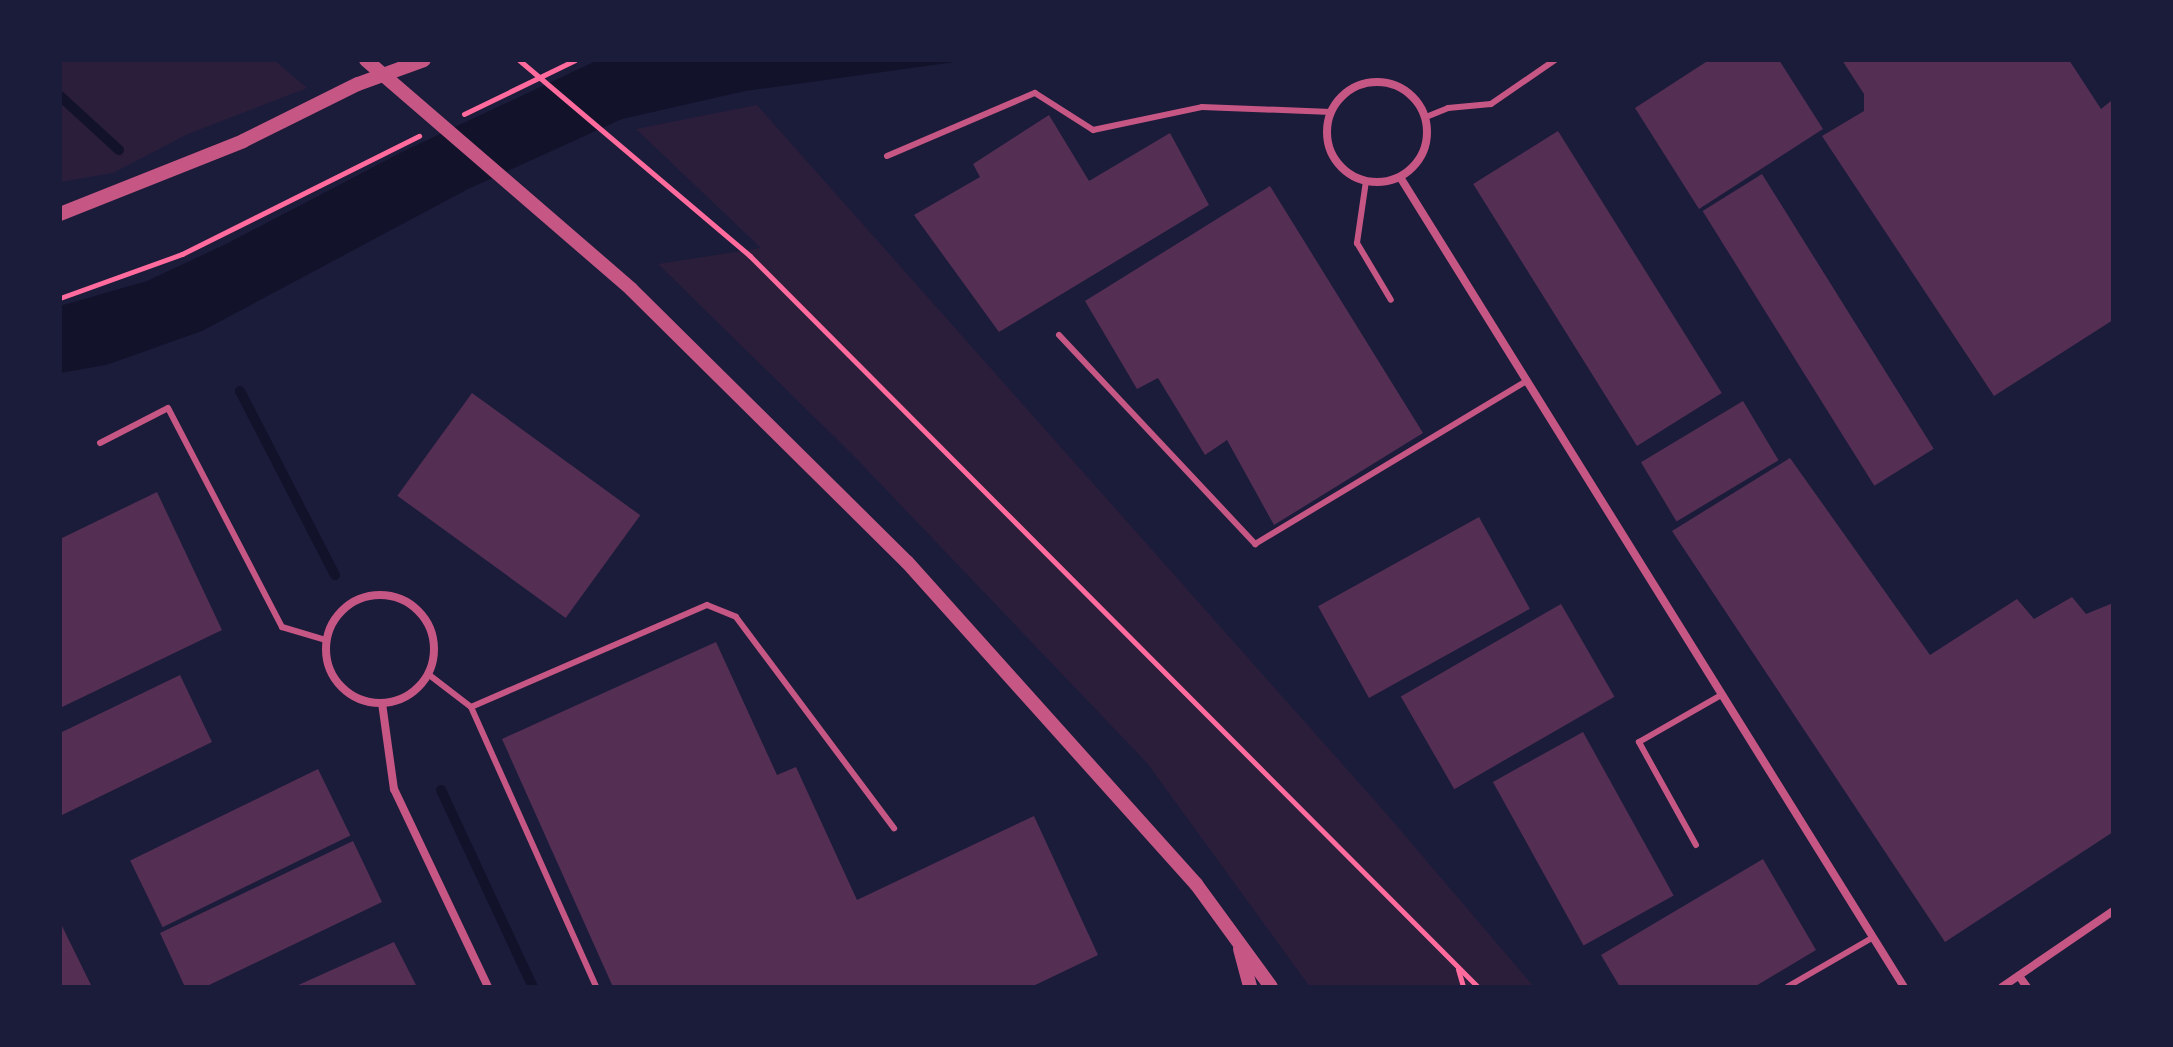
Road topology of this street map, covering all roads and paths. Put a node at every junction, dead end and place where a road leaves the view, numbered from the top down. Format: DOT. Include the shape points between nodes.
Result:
graph roads {
  1 [pos="366,60"];
  2 [pos="424,60"];
  3 [pos="519,60"];
  4 [pos="575,60"];
  5 [pos="1555,60"];
  6 [pos="1331,112"];
  7 [pos="461,115"];
  8 [pos="1426,117"];
  9 [pos="432,130"];
  10 [pos="887,156"];
  11 [pos="1400,177"];
  12 [pos="1366,181"];
  13 [pos="60,214"];
  14 [pos="60,298"];
  15 [pos="1391,300"];
  16 [pos="1059,335"];
  17 [pos="1526,381"];
  18 [pos="100,443"];
  19 [pos="326,640"];
  20 [pos="428,674"];
  21 [pos="1721,695"];
  22 [pos="382,703"];
  23 [pos="471,707"];
  24 [pos="894,828"];
  25 [pos="1696,845"];
  26 [pos="2113,911"];
  27 [pos="1237,937"];
  28 [pos="1872,938"];
  29 [pos="1457,965"];
  30 [pos="2019,976"];
  31 [pos="488,987"];
  32 [pos="596,987"];
  33 [pos="1250,987"];
  34 [pos="1271,987"];
  35 [pos="1463,987"];
  36 [pos="1478,987"];
  37 [pos="1787,987"];
  38 [pos="1904,987"];
  39 [pos="2002,987"];
  40 [pos="2027,987"];
  1 -- 27 [label="street" via="631,289 907,562 1196,884"];
  2 -- 13 [label="street" via="358,84 243,141"];
  3 -- 29 [label="path" via="750,256"];
  4 -- 7 [label="path"];
  5 -- 8 [label="lane" via="1491,104 1448,108"];
  6 -- 8 [label="street" via="1354,86 1371,81 1389,82 1418,101"];
  6 -- 10 [label="lane" via="1202,107 1093,130 1035,93"];
  6 -- 12 [label="street" via="1327,129 1336,162"];
  8 -- 11 [label="street" via="1428,131 1420,158"];
  9 -- 14 [label="path" via="182,254"];
  11 -- 12 [label="street"];
  11 -- 17 [label="street"];
  12 -- 15 [label="lane" via="1357,243"];
  16 -- 17 [label="lane" via="1255,544"];
  17 -- 21 [label="street"];
  18 -- 19 [label="lane" via="168,408 282,627"];
  19 -- 20 [label="street" via="331,622 351,602 378,594 397,596 430,628 434,656"];
  19 -- 22 [label="street" via="325,657 339,685 366,702"];
  20 -- 22 [label="street" via="417,689"];
  20 -- 23 [label="lane"];
  21 -- 25 [label="lane" via="1639,742"];
  21 -- 28 [label="street"];
  22 -- 31 [label="street" via="394,789"];
  23 -- 24 [label="lane" via="707,605 736,617"];
  23 -- 32 [label="lane"];
  26 -- 30 [label="street"];
  27 -- 33 [label="street"];
  27 -- 34 [label="street"];
  28 -- 37 [label="lane"];
  28 -- 38 [label="street"];
  29 -- 35 [label="path"];
  29 -- 36 [label="path"];
  30 -- 39 [label="street"];
  30 -- 40 [label="street"];
}
